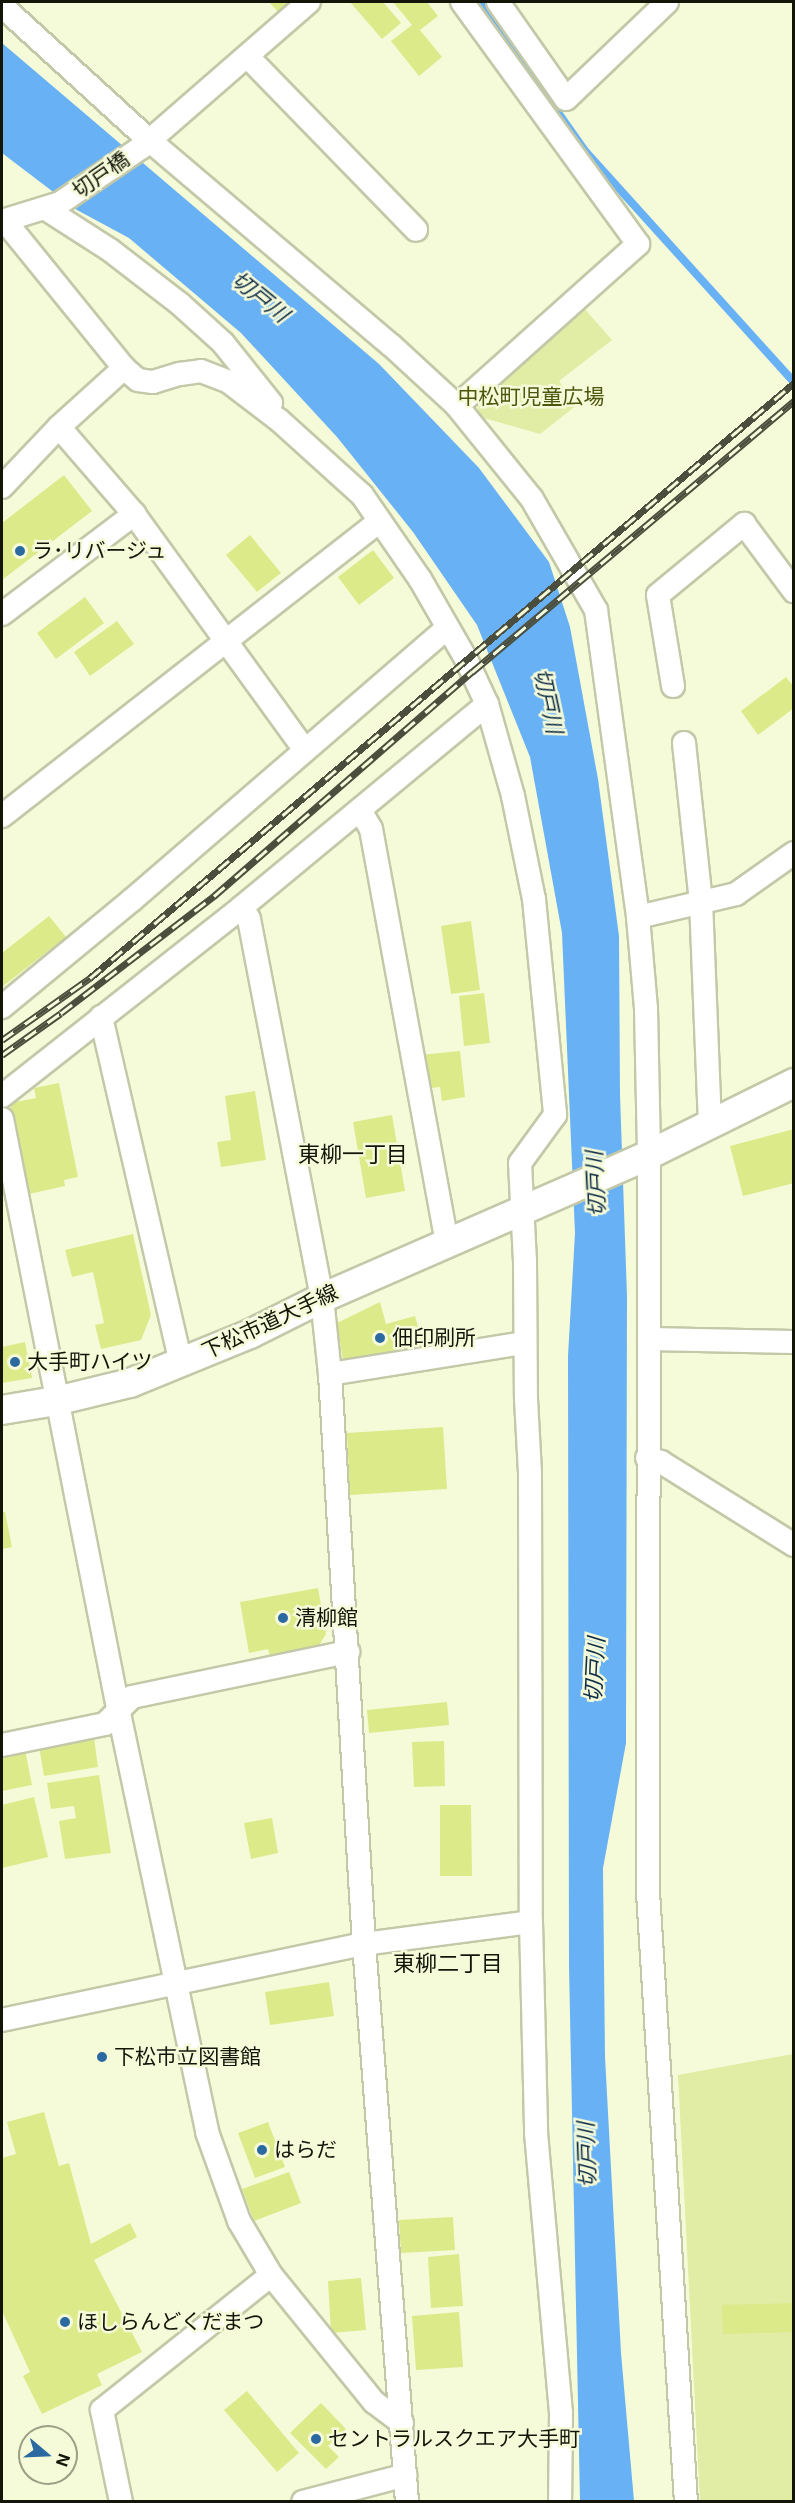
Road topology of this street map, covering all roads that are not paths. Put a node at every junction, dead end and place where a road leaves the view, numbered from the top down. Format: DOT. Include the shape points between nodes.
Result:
graph roads {
  1 [pos="309,2"];
  2 [pos="462,2"];
  3 [pos="498,2"];
  4 [pos="667,2"];
  5 [pos="2,6"];
  6 [pos="248,57"];
  7 [pos="146,143"];
  8 [pos="53,206"];
  9 [pos="3,221"];
  10 [pos="416,230"];
  11 [pos="124,368"];
  12 [pos="457,406"];
  13 [pos="280,421"];
  14 [pos="59,427"];
  15 [pos="2,487"];
  16 [pos="134,514"];
  17 [pos="380,521"];
  18 [pos="794,591"];
  19 [pos="2,614"];
  20 [pos="447,628"];
  21 [pos="224,640"];
  22 [pos="673,686"];
  23 [pos="487,704"];
  24 [pos="684,743"];
  25 [pos="305,750"];
  26 [pos="360,810"];
  27 [pos="2,816"];
  28 [pos="794,853"];
  29 [pos="701,901"];
  30 [pos="242,907"];
  31 [pos="638,917"];
  32 [pos="2,1007"];
  33 [pos="101,1017"];
  34 [pos="794,1083"];
  35 [pos="2,1096"];
  36 [pos="2,1119"];
  37 [pos="711,1123"];
  38 [pos="643,1157"];
  39 [pos="526,1210"];
  40 [pos="447,1243"];
  41 [pos="322,1298"];
  42 [pos="649,1339"];
  43 [pos="794,1342"];
  44 [pos="524,1343"];
  45 [pos="181,1362"];
  46 [pos="330,1374"];
  47 [pos="56,1401"];
  48 [pos="2,1410"];
  49 [pos="647,1458"];
  50 [pos="794,1545"];
  51 [pos="348,1652"];
  52 [pos="119,1713"];
  53 [pos="2,1745"];
  54 [pos="531,1922"];
  55 [pos="364,1944"];
  56 [pos="177,1983"];
  57 [pos="2,2020"];
  58 [pos="271,2275"];
  59 [pos="402,2422"];
  60 [pos="406,2475"];
  61 [pos="121,2502"];
  62 [pos="303,2502"];
  63 [pos="407,2502"];
  64 [pos="560,2502"];
  65 [pos="686,2502"];
  1 -- 6 [label="street, 切戸橋"];
  2 -- 12 [label="street" via="638,244"];
  3 -- 4 [label="street" via="566,99"];
  5 -- 7 [label="street"];
  6 -- 7 [label="street, 切戸橋"];
  6 -- 10 [label="street"];
  7 -- 8 [label="street, 切戸橋"];
  7 -- 12 [label="street" via="391,345"];
  8 -- 9 [label="street, 切戸橋"];
  8 -- 13 [label="street" via="180,304 222,343 276,409"];
  9 -- 11 [label="street"];
  11 -- 13 [label="street" via="138,380 153,382 201,371 229,382"];
  11 -- 14 [label="street"];
  12 -- 31 [label="street" via="532,499 596,610"];
  13 -- 17 [label="street" via="362,495"];
  14 -- 15 [label="street"];
  14 -- 16 [label="street"];
  16 -- 19 [label="street"];
  16 -- 21 [label="street"];
  17 -- 20 [label="street" via="420,579"];
  17 -- 21 [label="street"];
  18 -- 22 [label="street" via="744,524 658,595"];
  20 -- 23 [label="street"];
  20 -- 25 [label="street"];
  21 -- 25 [label="street"];
  21 -- 27 [label="street"];
  23 -- 26 [label="street"];
  23 -- 39 [label="street" via="513,796 534,899 555,1115 520,1162"];
  24 -- 29 [label="street"];
  25 -- 32 [label="street"];
  26 -- 30 [label="street"];
  26 -- 40 [label="street" via="371,829"];
  28 -- 29 [label="street" via="736,894"];
  29 -- 31 [label="street"];
  29 -- 37 [label="street"];
  30 -- 33 [label="street"];
  30 -- 41 [label="street" via="249,919"];
  31 -- 38 [label="street" via="646,1009"];
  33 -- 35 [label="street"];
  33 -- 45 [label="street"];
  34 -- 37 [label="street"];
  36 -- 47 [label="street"];
  37 -- 38 [label="street"];
  38 -- 39 [label="street, 下松市道大手線"];
  38 -- 42 [label="street"];
  39 -- 40 [label="street, 下松市道大手線"];
  39 -- 44 [label="street"];
  40 -- 41 [label="street, 下松市道大手線"];
  41 -- 45 [label="street, 下松市道大手線" via="250,1334"];
  41 -- 46 [label="street"];
  42 -- 43 [label="street"];
  42 -- 49 [label="street"];
  44 -- 46 [label="street"];
  44 -- 54 [label="street" via="530,1472"];
  45 -- 47 [label="street, 下松市道大手線" via="130,1383"];
  46 -- 51 [label="street"];
  47 -- 48 [label="street, 下松市道大手線"];
  47 -- 52 [label="street"];
  49 -- 50 [label="street" via="661,1462"];
  49 -- 65 [label="street" via="648,1892"];
  51 -- 52 [label="street" via="132,1697"];
  51 -- 55 [label="street"];
  52 -- 53 [label="street" via="105,1724"];
  52 -- 56 [label="street"];
  54 -- 55 [label="street"];
  54 -- 64 [label="street" via="536,2133 561,2413"];
  55 -- 56 [label="street"];
  55 -- 59 [label="street"];
  56 -- 57 [label="street"];
  56 -- 58 [label="street" via="207,2132 239,2221"];
  58 -- 59 [label="street" via="374,2402"];
  58 -- 61 [label="street" via="102,2410"];
  59 -- 60 [label="street"];
  60 -- 62 [label="street"];
  60 -- 63 [label="street"];
}
